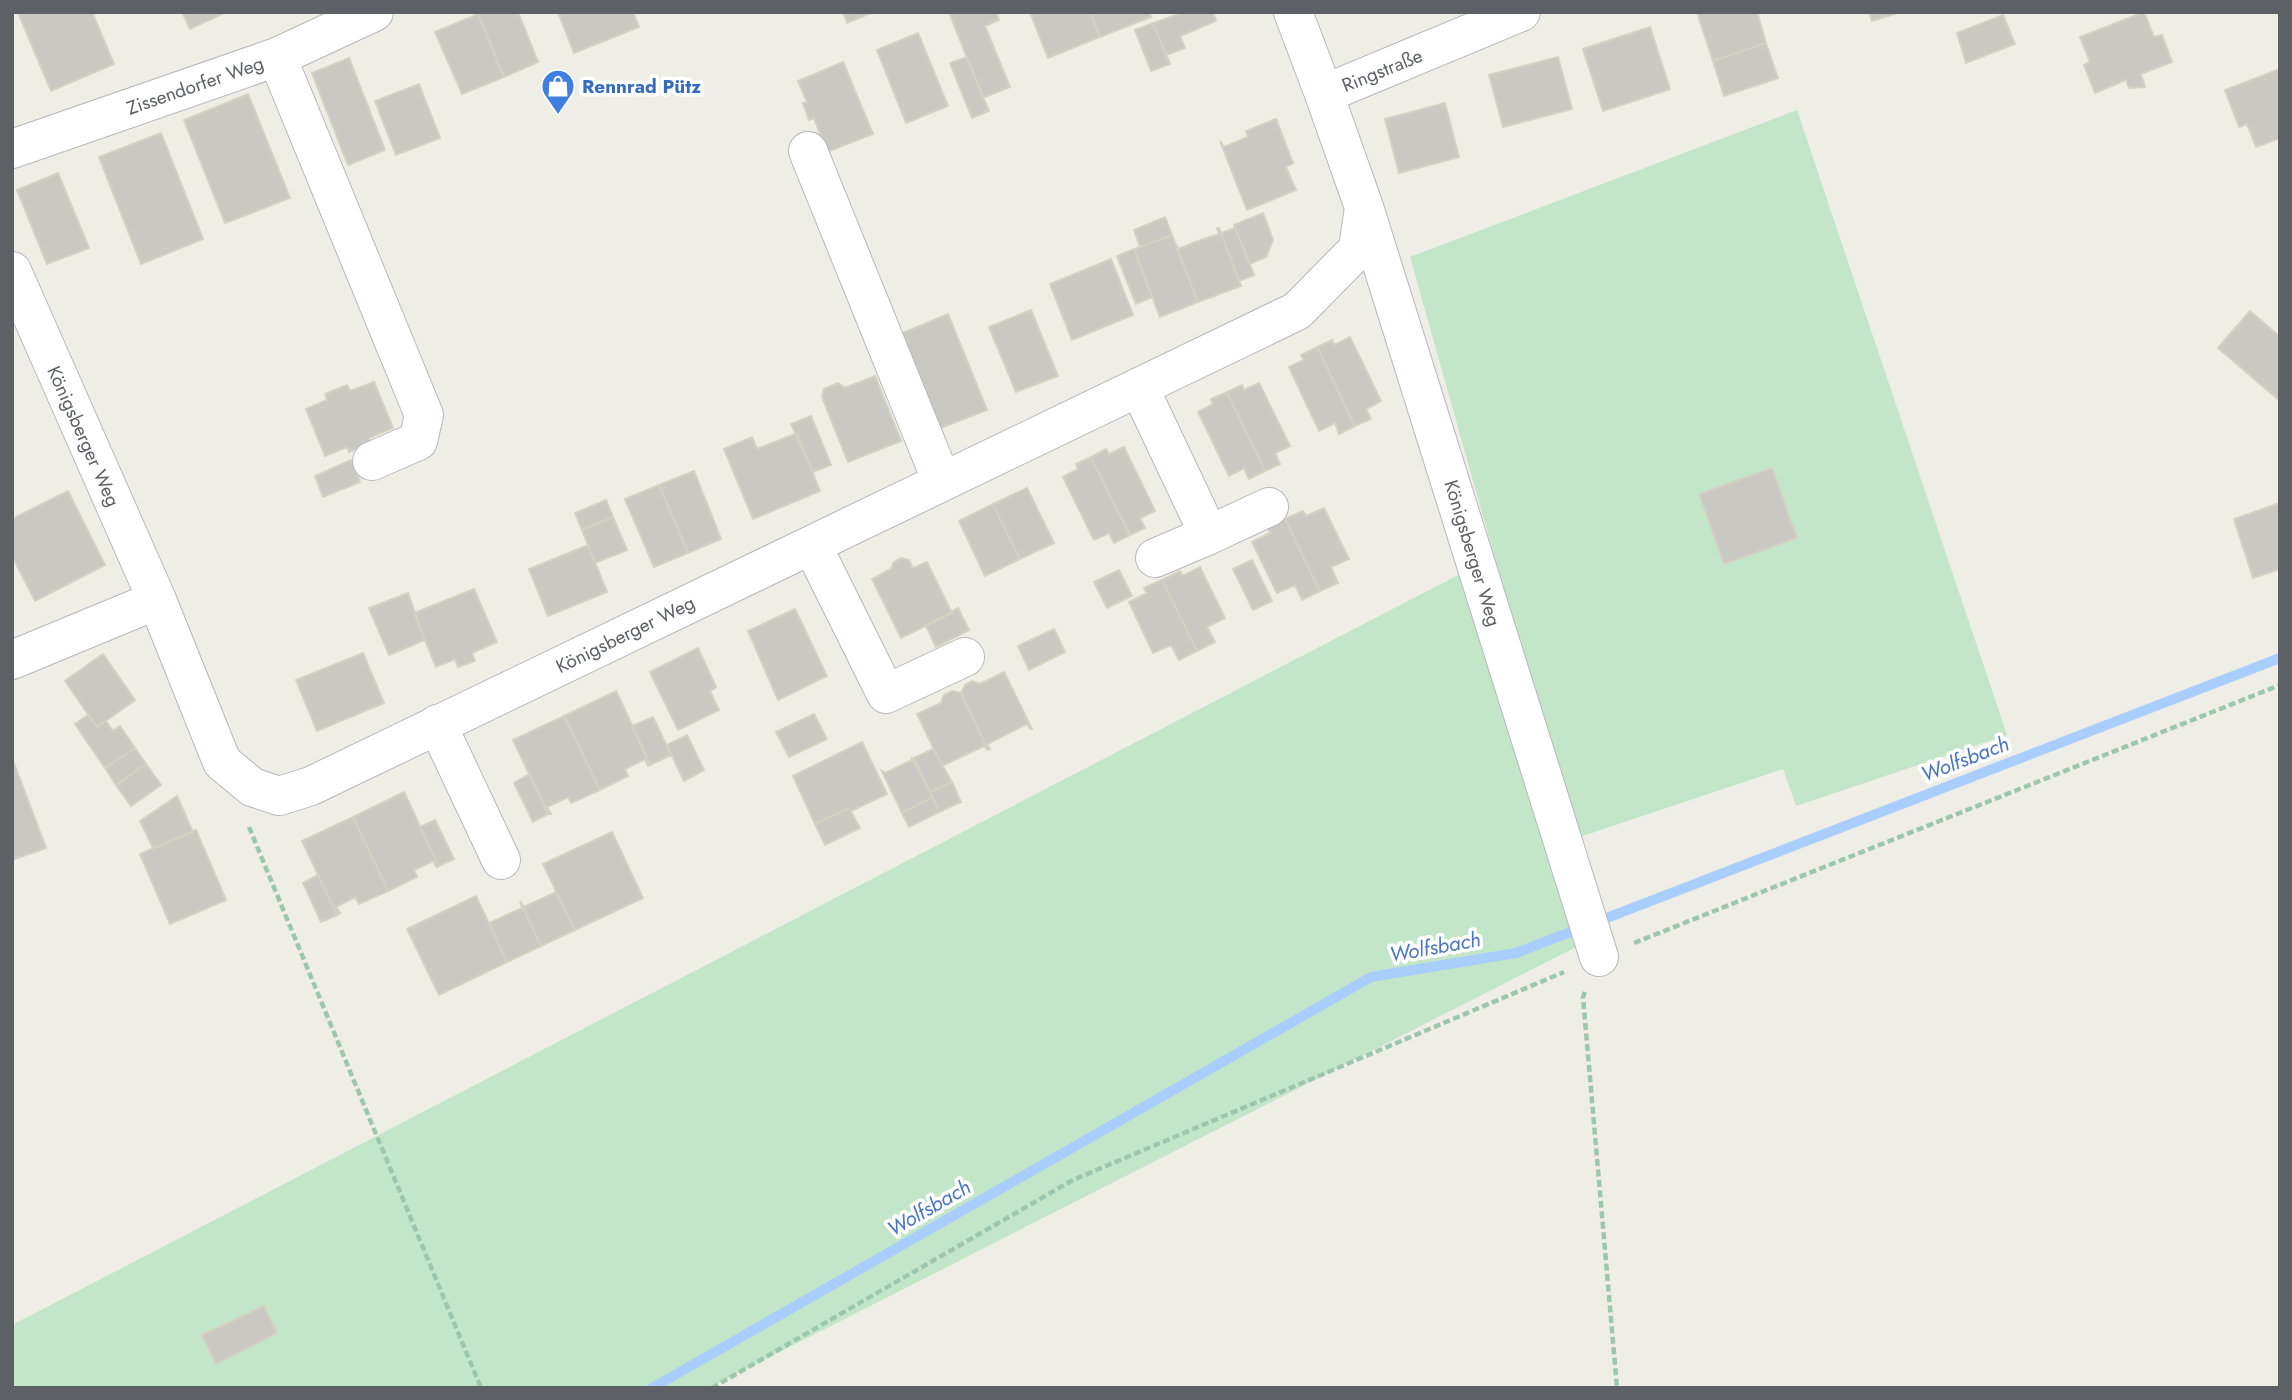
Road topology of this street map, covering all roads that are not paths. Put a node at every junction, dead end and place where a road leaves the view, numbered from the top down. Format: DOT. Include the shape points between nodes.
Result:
graph roads {
  1 [pos="374,12"];
  2 [pos="1293,12"];
  3 [pos="1521,12"];
  4 [pos="277,57"];
  5 [pos="1324,94"];
  6 [pos="12,149"];
  7 [pos="808,151"];
  8 [pos="1364,207"];
  9 [pos="12,271"];
  10 [pos="1139,387"];
  11 [pos="372,461"];
  12 [pos="942,482"];
  13 [pos="1269,507"];
  14 [pos="1209,534"];
  15 [pos="812,545"];
  16 [pos="1156,558"];
  17 [pos="157,600"];
  18 [pos="965,657"];
  19 [pos="12,660"];
  20 [pos="438,724"];
  21 [pos="501,860"];
  22 [pos="1599,957"];
  1 -- 4 [label="street, Zissendorfer Weg"];
  2 -- 5 [label="street, Ringstraße"];
  3 -- 5 [label="street, Ringstraße"];
  4 -- 6 [label="street, Zissendorfer Weg"];
  4 -- 11 [label="street" via="424,415 418,441"];
  5 -- 8 [label="street, Königsberger Weg"];
  7 -- 12 [label="street"];
  8 -- 10 [label="street, Königsberger Weg" via="1358,249 1297,311"];
  8 -- 22 [label="street, Königsberger Weg"];
  9 -- 17 [label="street, Königsberger Weg"];
  10 -- 12 [label="street, Königsberger Weg"];
  10 -- 14 [label="street"];
  12 -- 15 [label="street, Königsberger Weg"];
  13 -- 14 [label="street"];
  14 -- 16 [label="street"];
  15 -- 18 [label="street" via="886,694"];
  15 -- 20 [label="street, Königsberger Weg"];
  17 -- 19 [label="street"];
  17 -- 20 [label="street, Königsberger Weg" via="222,762 252,787 279,796 311,786"];
  20 -- 21 [label="street"];
}
